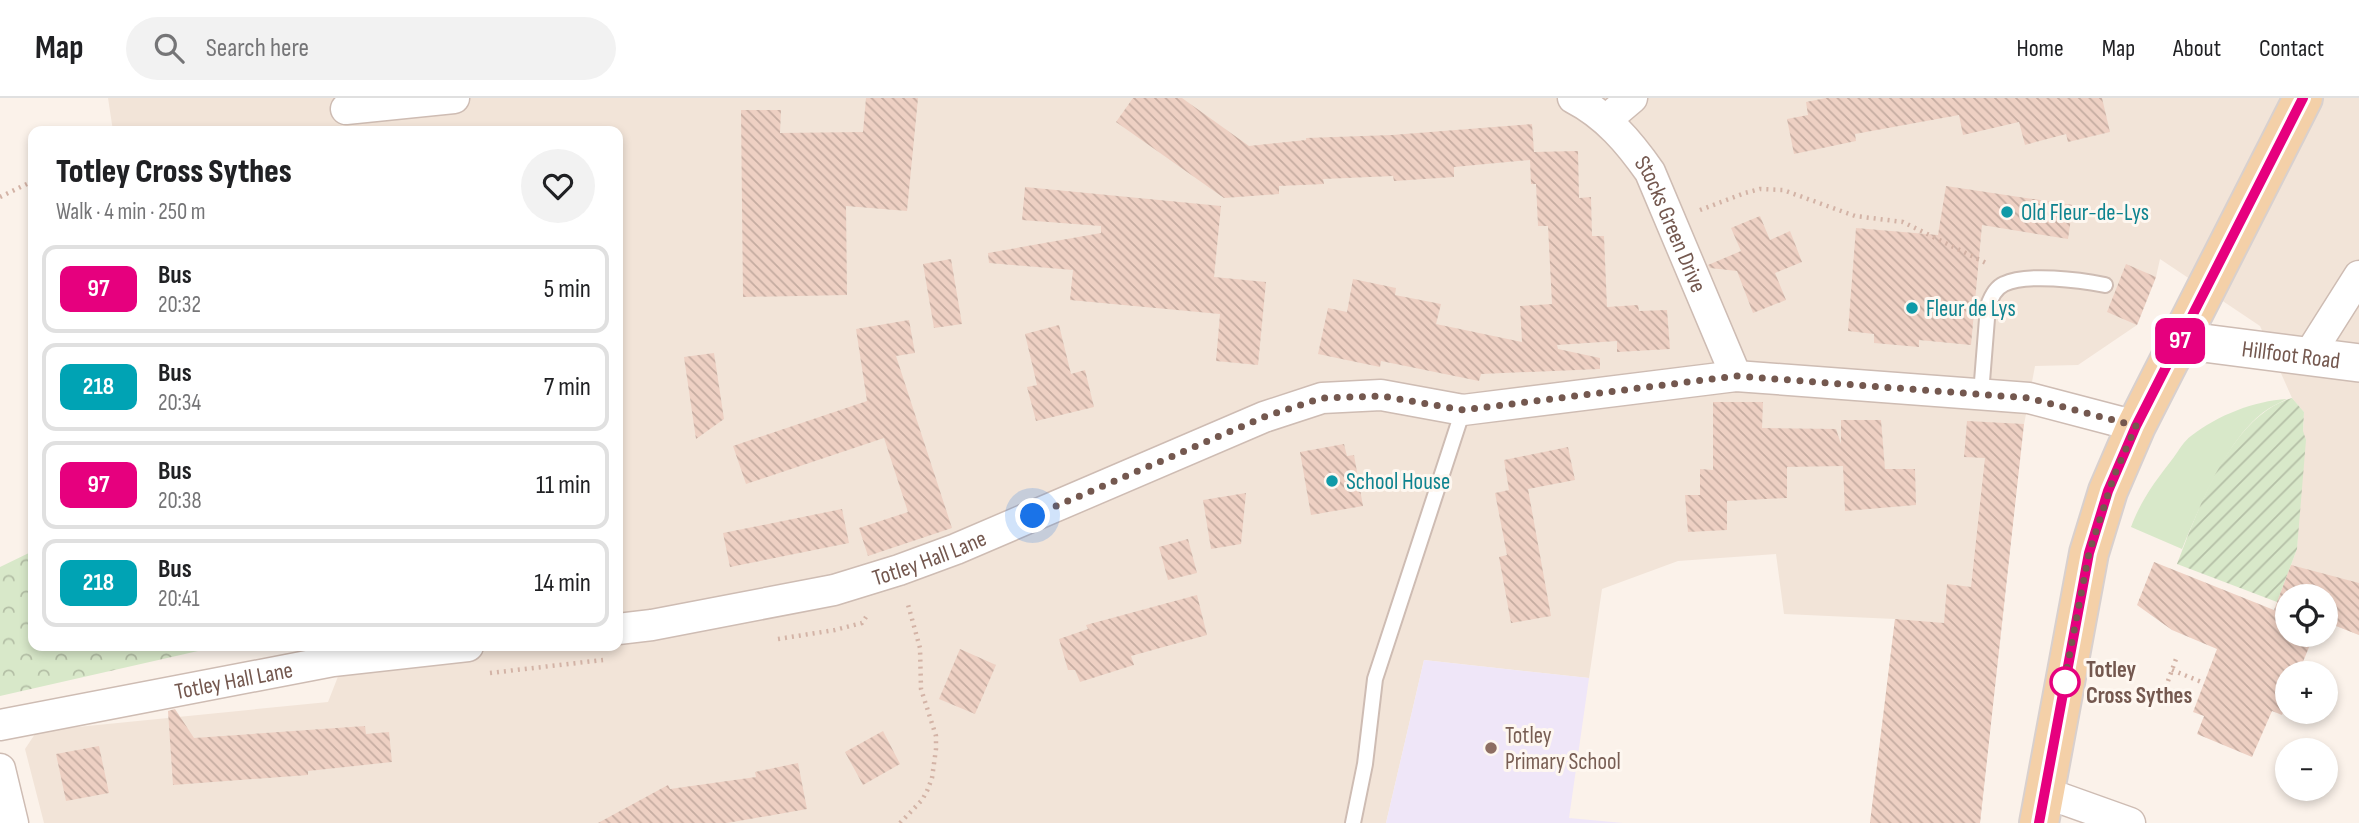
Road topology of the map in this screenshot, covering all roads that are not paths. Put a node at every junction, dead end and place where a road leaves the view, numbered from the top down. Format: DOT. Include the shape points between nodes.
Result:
graph roads {
  1 [pos="454,98"];
  2 [pos="1573,98"];
  3 [pos="1632,98"];
  4 [pos="2303,98"];
  5 [pos="345,113"];
  6 [pos="1606,120"];
  7 [pos="2359,276"];
  8 [pos="2105,285"];
  9 [pos="2180,340"];
  10 [pos="2309,355"];
  11 [pos="2359,363"];
  12 [pos="1736,376"];
  13 [pos="1981,394"];
  14 [pos="1463,410"];
  15 [pos="2136,426"];
  16 [pos="623,628"];
  17 [pos="370,651"];
  18 [pos="331,653"];
  19 [pos="0,725"];
  20 [pos="0,769"];
  21 [pos="2042,808"];
  22 [pos="13,823"];
  23 [pos="1353,823"];
  24 [pos="2130,823"];
  1 -- 5 [label="street"];
  2 -- 6 [label="street, Stocks Green Drive"];
  3 -- 6 [label="street"];
  4 -- 9 [label="main road"];
  6 -- 12 [label="street, Stocks Green Drive" via="1650,172"];
  7 -- 10 [label="street"];
  8 -- 13 [label="lane" via="2041,279 1999,287 1988,306"];
  9 -- 10 [label="street, Hillfoot Road"];
  9 -- 15 [label="main road"];
  10 -- 11 [label="street, Hillfoot Road"];
  12 -- 13 [label="street, Totley Hall Lane"];
  12 -- 14 [label="street, Totley Hall Lane"];
  13 -- 15 [label="street, Totley Hall Lane" via="2029,398"];
  14 -- 16 [label="street, Totley Hall Lane" via="1381,396 1322,398 1264,417 899,570 834,590"];
  14 -- 23 [label="lane" via="1376,679"];
  15 -- 21 [label="main road" via="2108,491 2089,553"];
  17 -- 18 [label="street, Totley Hall Lane"];
  18 -- 19 [label="street, Totley Hall Lane"];
  20 -- 22 [label="street"];
  21 -- 24 [label="street"];
}
